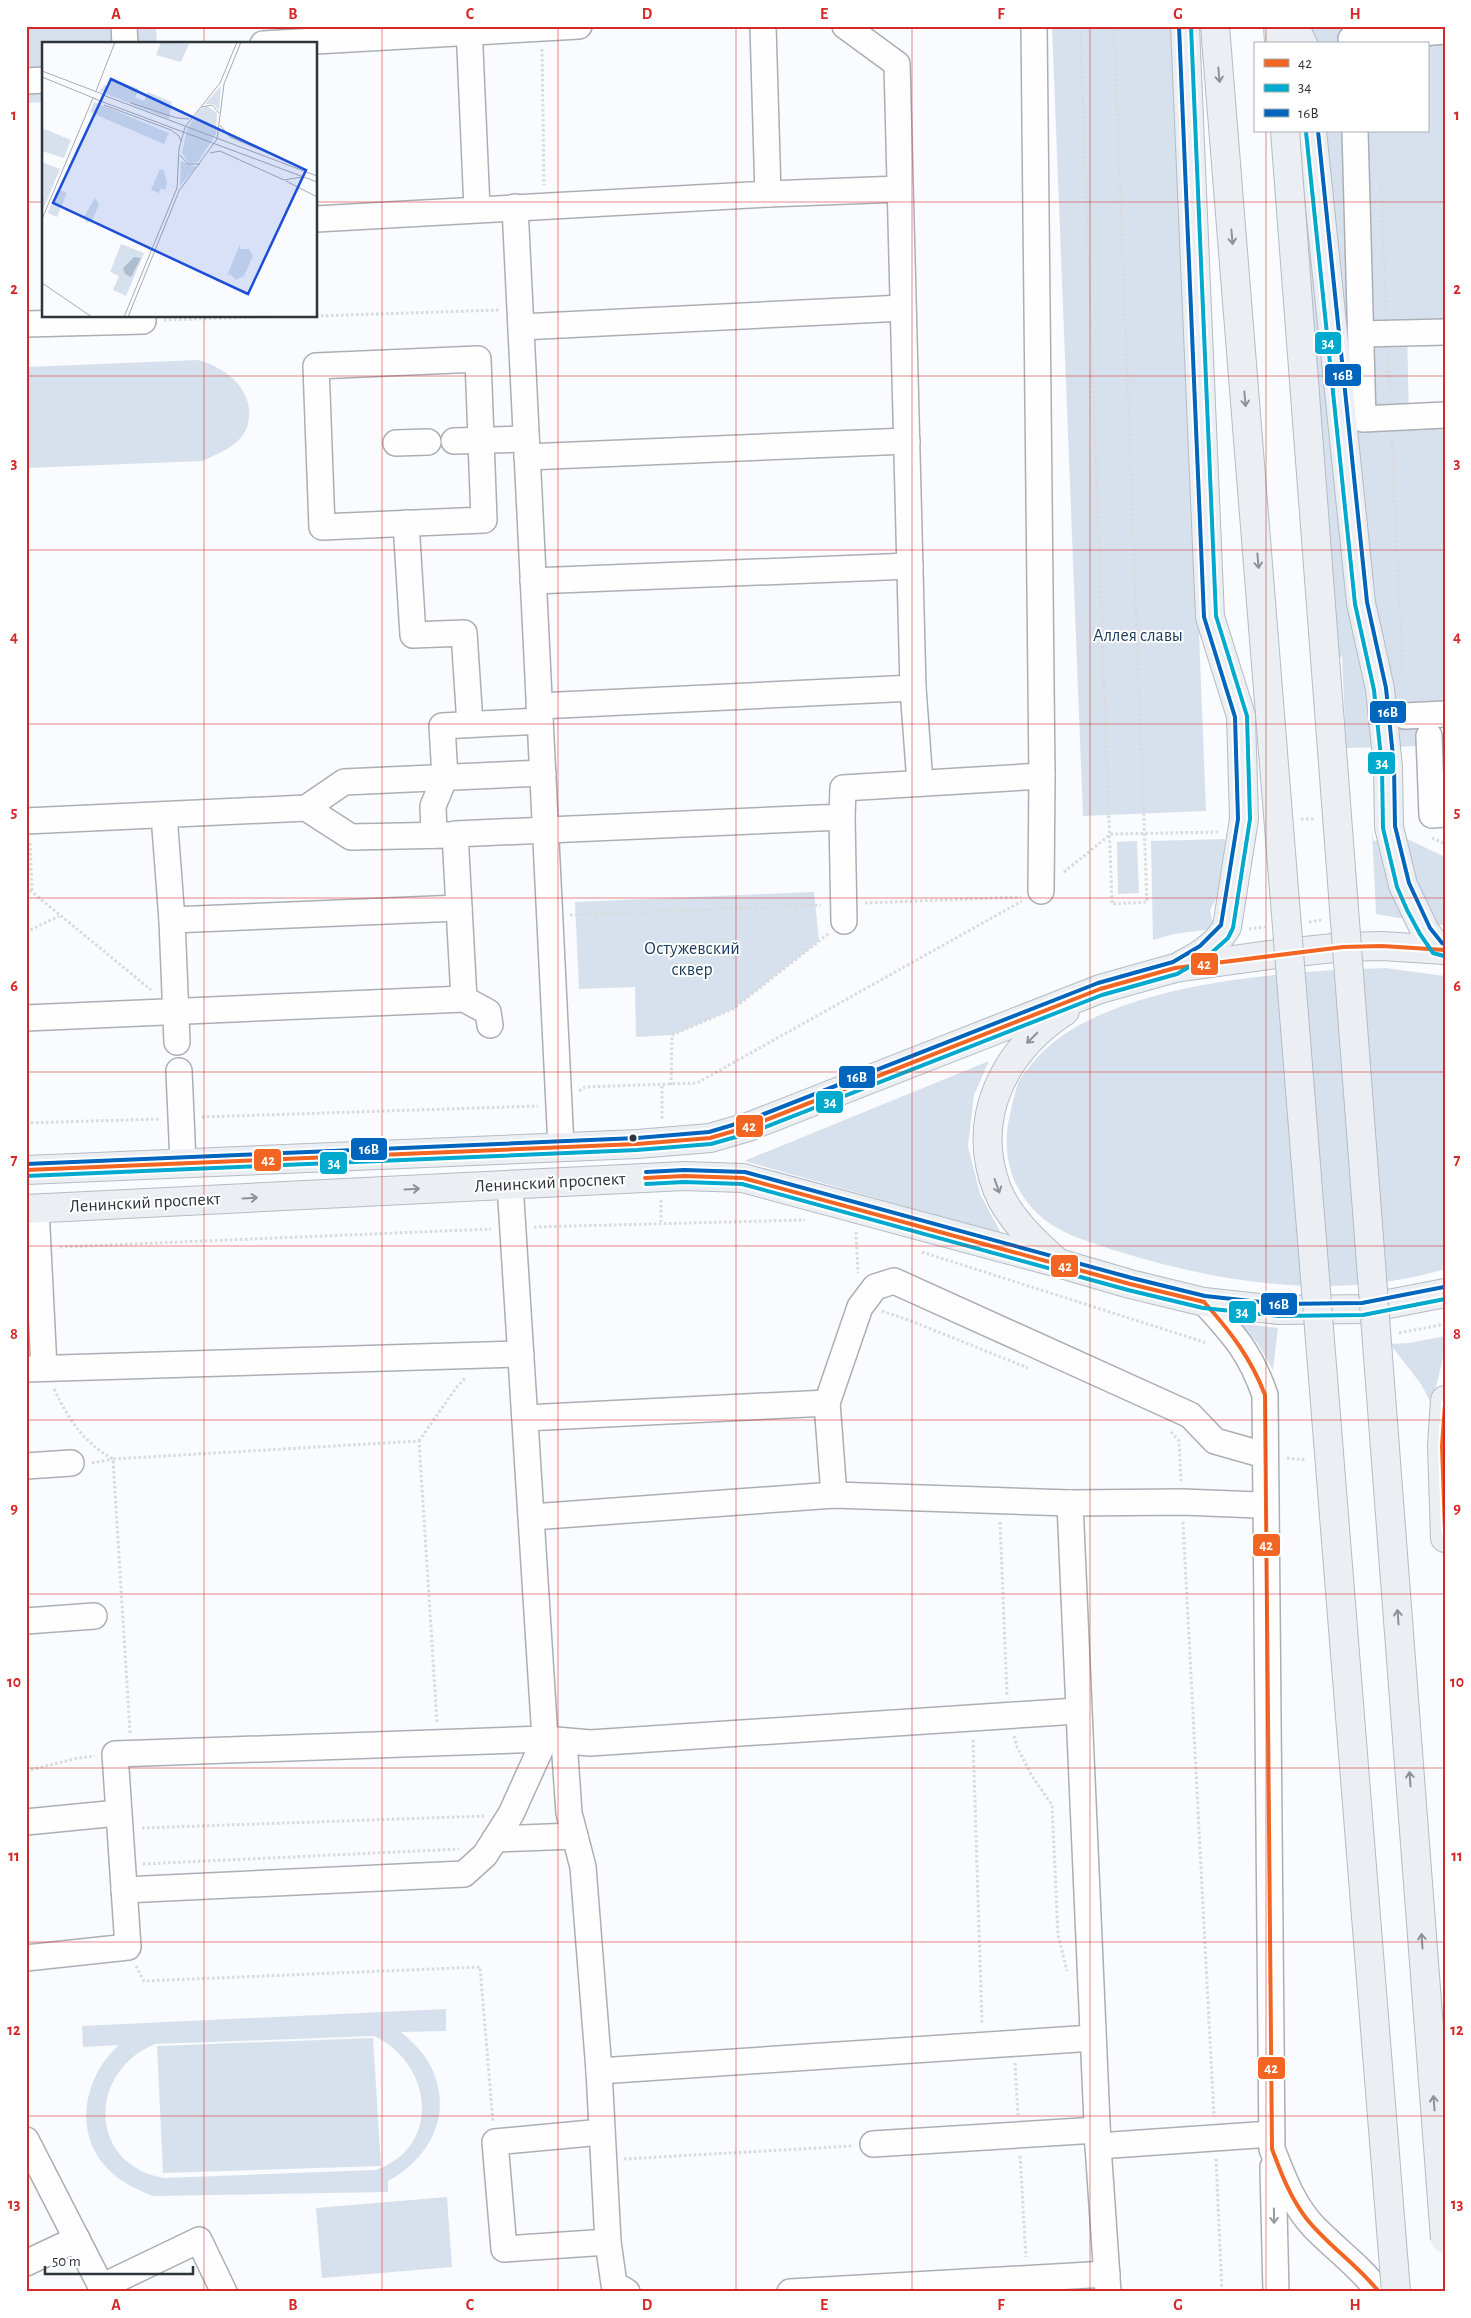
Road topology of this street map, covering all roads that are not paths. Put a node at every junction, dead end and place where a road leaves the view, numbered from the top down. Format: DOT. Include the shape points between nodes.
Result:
graph roads {
  1 [pos="124,26"];
  2 [pos="579,26"];
  3 [pos="763,26"];
  4 [pos="845,26"];
  5 [pos="1034,26"];
  6 [pos="1185,26"];
  7 [pos="1215,26"];
  8 [pos="1278,26"];
  9 [pos="1294,26"];
  10 [pos="469,30"];
  11 [pos="1445,30"];
  12 [pos="1351,36"];
  13 [pos="125,42"];
  14 [pos="292,42"];
  15 [pos="1279,42"];
  16 [pos="1302,42"];
  17 [pos="42,80"];
  18 [pos="26,81"];
  19 [pos="1286,132"];
  20 [pos="1312,132"];
  21 [pos="1354,132"];
  22 [pos="900,189"];
  23 [pos="768,194"];
  24 [pos="515,207"];
  25 [pos="477,209"];
  26 [pos="318,218"];
  27 [pos="903,308"];
  28 [pos="143,318"];
  29 [pos="520,318"];
  30 [pos="26,324"];
  31 [pos="1445,332"];
  32 [pos="1362,334"];
  33 [pos="1445,414"];
  34 [pos="481,440"];
  35 [pos="454,441"];
  36 [pos="907,441"];
  37 [pos="428,442"];
  38 [pos="396,443"];
  39 [pos="527,448"];
  40 [pos="406,523"];
  41 [pos="910,566"];
  42 [pos="533,581"];
  43 [pos="913,688"];
  44 [pos="540,714"];
  45 [pos="1445,714"];
  46 [pos="1405,716"];
  47 [pos="470,724"];
  48 [pos="1429,736"];
  49 [pos="542,773"];
  50 [pos="1042,776"];
  51 [pos="445,777"];
  52 [pos="920,783"];
  53 [pos="306,808"];
  54 [pos="164,814"];
  55 [pos="1445,814"];
  56 [pos="842,817"];
  57 [pos="27,821"];
  58 [pos="546,830"];
  59 [pos="444,835"];
  60 [pos="1040,891"];
  61 [pos="459,908"];
  62 [pos="844,912"];
  63 [pos="172,920"];
  64 [pos="1442,949"];
  65 [pos="1175,968"];
  66 [pos="1100,989"];
  67 [pos="464,999"];
  68 [pos="177,1011"];
  69 [pos="26,1018"];
  70 [pos="490,1024"];
  71 [pos="178,1042"];
  72 [pos="179,1072"];
  73 [pos="561,1147"];
  74 [pos="183,1162"];
  75 [pos="26,1170"];
  76 [pos="510,1184"];
  77 [pos="31,1209"];
  78 [pos="1058,1262"];
  79 [pos="1445,1293"];
  80 [pos="1204,1302"];
  81 [pos="510,1354"];
  82 [pos="35,1368"];
  83 [pos="1445,1400"];
  84 [pos="827,1403"];
  85 [pos="525,1418"];
  86 [pos="1264,1455"];
  87 [pos="71,1463"];
  88 [pos="26,1466"];
  89 [pos="834,1495"];
  90 [pos="1070,1503"];
  91 [pos="1258,1505"];
  92 [pos="1444,1507"];
  93 [pos="532,1517"];
  94 [pos="1445,1538"];
  95 [pos="94,1616"];
  96 [pos="26,1621"];
  97 [pos="1077,1711"];
  98 [pos="555,1740"];
  99 [pos="118,1813"];
  100 [pos="26,1822"];
  101 [pos="575,1836"];
  102 [pos="492,1843"];
  103 [pos="124,1890"];
  104 [pos="26,1958"];
  105 [pos="1093,2038"];
  106 [pos="599,2071"];
  107 [pos="602,2132"];
  108 [pos="1098,2138"];
  109 [pos="26,2140"];
  110 [pos="1272,2141"];
  111 [pos="873,2144"];
  112 [pos="77,2239"];
  113 [pos="1445,2239"];
  114 [pos="608,2242"];
  115 [pos="26,2263"];
  116 [pos="1108,2283"];
  117 [pos="102,2289"];
  118 [pos="224,2292"];
  119 [pos="627,2292"];
  120 [pos="790,2292"];
  121 [pos="1276,2292"];
  122 [pos="1379,2292"];
  123 [pos="1396,2292"];
  1 -- 13 [label="street"];
  2 -- 10 [label="street"];
  3 -- 23 [label="street"];
  4 -- 22 [label="street" via="897,64"];
  5 -- 50 [label="street"];
  6 -- 65 [label="main road" via="1210,617 1241,716 1244,819 1227,927 1204,950"];
  7 -- 123 [label="main road, one-way, bridge"];
  8 -- 15 [label="main road"];
  9 -- 16 [label="main road"];
  10 -- 14 [label="street"];
  10 -- 25 [label="street"];
  11 -- 12 [label="street"];
  17 -- 18 [label="street"];
  113 -- 19 [label="main road, one-way, bridge"];
  20 -- 64 [label="main road" via="1361,603 1380,689 1388,767 1389,827 1403,885 1425,931"];
  21 -- 32 [label="street"];
  22 -- 23 [label="street"];
  22 -- 27 [label="street"];
  23 -- 24 [label="street"];
  24 -- 25 [label="street"];
  24 -- 29 [label="street"];
  25 -- 26 [label="street"];
  27 -- 29 [label="street"];
  27 -- 36 [label="street"];
  28 -- 30 [label="street"];
  29 -- 39 [label="street"];
  31 -- 32 [label="street"];
  32 -- 33 [label="street" via="1363,419"];
  34 -- 35 [label="street"];
  34 -- 39 [label="street"];
  34 -- 40 [label="street" via="484,520"];
  34 -- 40 [label="street" via="478,359 316,366 322,527"];
  36 -- 39 [label="street"];
  36 -- 41 [label="street"];
  37 -- 38 [label="street"];
  39 -- 42 [label="street"];
  40 -- 47 [label="street" via="412,635 464,632"];
  41 -- 42 [label="street"];
  41 -- 43 [label="street"];
  42 -- 44 [label="street"];
  43 -- 44 [label="street"];
  43 -- 52 [label="street"];
  44 -- 47 [label="street"];
  44 -- 49 [label="street"];
  45 -- 46 [label="street"];
  47 -- 51 [label="street" via="442,726"];
  48 -- 55 [label="street" via="1432,815"];
  49 -- 51 [label="street"];
  49 -- 58 [label="street"];
  50 -- 52 [label="street"];
  50 -- 60 [label="street"];
  51 -- 53 [label="street" via="344,782"];
  51 -- 59 [label="street" via="433,806"];
  52 -- 56 [label="street" via="842,788"];
  53 -- 54 [label="street"];
  53 -- 59 [label="street" via="351,837"];
  54 -- 57 [label="street"];
  54 -- 63 [label="street"];
  56 -- 58 [label="street"];
  56 -- 62 [label="street"];
  58 -- 59 [label="street"];
  58 -- 73 [label="street"];
  59 -- 61 [label="street"];
  61 -- 63 [label="street"];
  61 -- 67 [label="street"];
  63 -- 68 [label="street"];
  64 -- 65 [label="main road, Ленинский проспект" via="1343,947"];
  65 -- 66 [label="main road, Ленинский проспект"];
  66 -- 73 [label="main road, Ленинский проспект" via="748,1127 700,1139"];
  66 -- 78 [label="main road, one-way" via="1047,1023 1024,1047 1002,1076 990,1115 990,1157 998,1190 1029,1236"];
  67 -- 68 [label="street"];
  67 -- 70 [label="street" via="488,1012"];
  68 -- 69 [label="street"];
  68 -- 71 [label="street"];
  72 -- 74 [label="street"];
  73 -- 74 [label="main road, Ленинский проспект"];
  74 -- 75 [label="main road, Ленинский проспект"];
  77 -- 76 [label="main road, Ленинский проспект, one-way"];
  76 -- 78 [label="main road, Ленинский проспект" via="684,1176 743,1178"];
  76 -- 81 [label="street"];
  77 -- 82 [label="street" via="38,1248"];
  78 -- 80 [label="main road, Ленинский проспект"];
  79 -- 80 [label="main road, Ленинский проспект" via="1363,1309 1279,1310"];
  80 -- 86 [label="street" via="1238,1338 1258,1373 1265,1395"];
  81 -- 82 [label="street"];
  81 -- 85 [label="street"];
  83 -- 92 [label="main road" via="1442,1446"];
  84 -- 85 [label="street"];
  84 -- 86 [label="street" via="860,1308 875,1287 894,1281 1190,1415 1215,1441"];
  84 -- 89 [label="street"];
  85 -- 93 [label="street"];
  86 -- 110 [label="street"];
  87 -- 88 [label="street"];
  89 -- 90 [label="street"];
  89 -- 93 [label="street"];
  90 -- 91 [label="street"];
  90 -- 97 [label="street"];
  92 -- 94 [label="main road"];
  93 -- 98 [label="street"];
  95 -- 96 [label="street"];
  97 -- 98 [label="street" via="590,1743"];
  97 -- 105 [label="street"];
  98 -- 99 [label="street" via="123,1754"];
  98 -- 101 [label="street"];
  98 -- 102 [label="street"];
  99 -- 100 [label="street"];
  99 -- 103 [label="street"];
  101 -- 102 [label="street"];
  101 -- 106 [label="street" via="584,1867"];
  102 -- 103 [label="street" via="485,1855 464,1874"];
  103 -- 104 [label="street" via="128,1947"];
  105 -- 106 [label="street"];
  105 -- 108 [label="street"];
  106 -- 107 [label="street"];
  107 -- 114 [label="street"];
  107 -- 114 [label="street" via="495,2142 504,2249"];
  108 -- 110 [label="street"];
  108 -- 111 [label="street" via="1019,2135"];
  108 -- 116 [label="street"];
  109 -- 112 [label="street"];
  110 -- 121 [label="street, one-way"];
  110 -- 122 [label="street" via="1290,2193 1313,2226 1363,2272"];
  112 -- 115 [label="street"];
  112 -- 117 [label="street"];
  114 -- 119 [label="street" via="614,2284"];
  116 -- 120 [label="street" via="1027,2279"];
  117 -- 118 [label="street" via="199,2240"];
}
